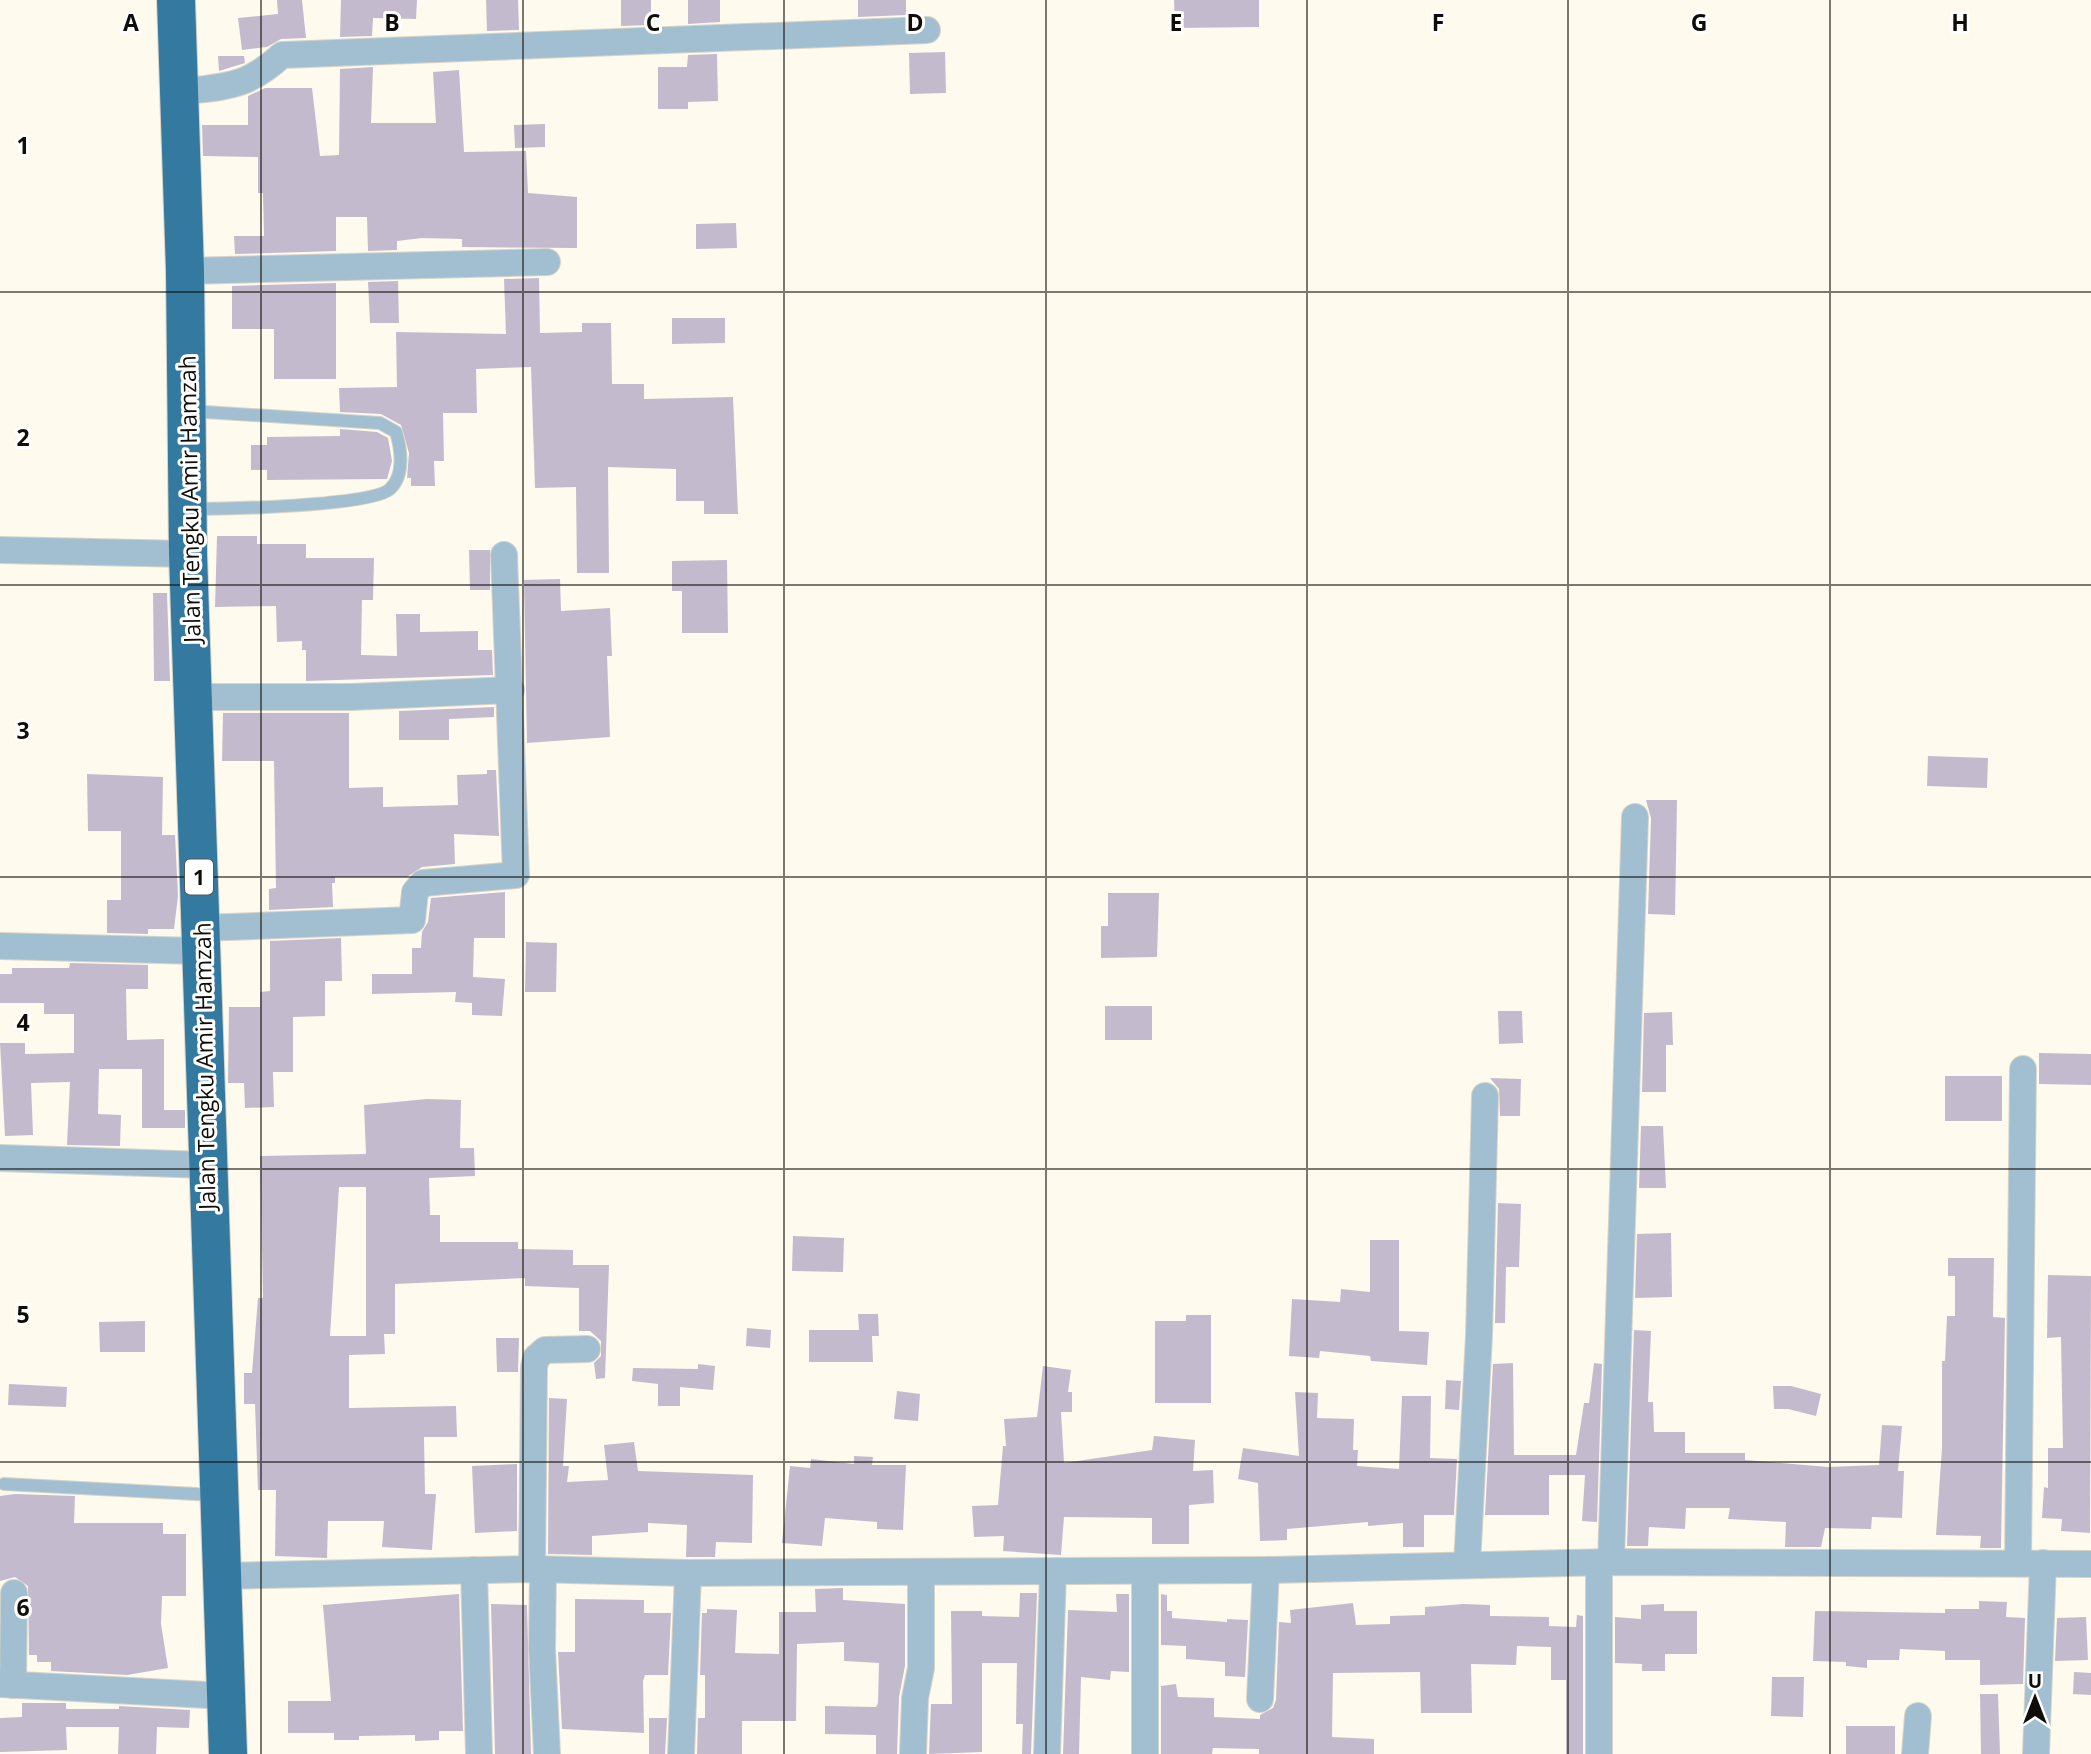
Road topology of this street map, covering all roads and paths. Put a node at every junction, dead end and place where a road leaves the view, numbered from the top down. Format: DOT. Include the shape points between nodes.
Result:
graph roads {
  1 [pos="176,0"];
  2 [pos="926,30"];
  3 [pos="180,92"];
  4 [pos="547,262"];
  5 [pos="185,271"];
  6 [pos="187,411"];
  7 [pos="188,509"];
  8 [pos="0,550"];
  9 [pos="188,554"];
  10 [pos="504,555"];
  11 [pos="511,690"];
  12 [pos="193,697"];
  13 [pos="1635,817"];
  14 [pos="200,939"];
  15 [pos="0,946"];
  16 [pos="2023,1069"];
  17 [pos="1485,1096"];
  18 [pos="0,1158"];
  19 [pos="206,1165"];
  20 [pos="586,1349"];
  21 [pos="4,1484"];
  22 [pos="218,1495"];
  23 [pos="2031,1563"];
  24 [pos="1605,1564"];
  25 [pos="2091,1564"];
  26 [pos="1466,1565"];
  27 [pos="474,1570"];
  28 [pos="538,1570"];
  29 [pos="1266,1570"];
  30 [pos="921,1572"];
  31 [pos="1053,1572"];
  32 [pos="1145,1572"];
  33 [pos="688,1573"];
  34 [pos="221,1576"];
  35 [pos="14,1593"];
  36 [pos="7,1684"];
  37 [pos="226,1696"];
  38 [pos="1260,1699"];
  39 [pos="1918,1716"];
  40 [pos="228,1754"];
  41 [pos="480,1754"];
  42 [pos="547,1754"];
  43 [pos="681,1754"];
  44 [pos="913,1754"];
  45 [pos="1047,1754"];
  46 [pos="1145,1754"];
  47 [pos="1599,1754"];
  48 [pos="1915,1754"];
  49 [pos="2036,1754"];
  1 -- 3 [label="highway, Jalan Tengku Amir Hamzah / 1"];
  2 -- 3 [label="street" via="282,55 261,75 238,85"];
  3 -- 5 [label="highway, Jalan Tengku Amir Hamzah / 1"];
  4 -- 5 [label="street"];
  5 -- 6 [label="highway, Jalan Tengku Amir Hamzah / 1"];
  6 -- 7 [label="highway, Jalan Tengku Amir Hamzah / 1"];
  6 -- 7 [label="lane" via="380,423 396,432 401,452 395,483 378,496 254,509"];
  7 -- 9 [label="highway, Jalan Tengku Amir Hamzah / 1"];
  8 -- 9 [label="street"];
  9 -- 12 [label="highway, Jalan Tengku Amir Hamzah / 1"];
  10 -- 11 [label="street"];
  11 -- 12 [label="street"];
  11 -- 14 [label="street" via="516,874 423,883 415,892 412,920"];
  12 -- 14 [label="highway, Jalan Tengku Amir Hamzah / 1"];
  13 -- 24 [label="street"];
  14 -- 15 [label="street"];
  14 -- 19 [label="highway, Jalan Tengku Amir Hamzah / 1"];
  16 -- 23 [label="street"];
  17 -- 26 [label="street" via="1479,1335"];
  18 -- 19 [label="street"];
  19 -- 22 [label="highway, Jalan Tengku Amir Hamzah / 1"];
  20 -- 28 [label="street" via="545,1350 534,1367"];
  21 -- 22 [label="lane"];
  22 -- 34 [label="highway, Jalan Tengku Amir Hamzah / 1"];
  23 -- 24 [label="street"];
  23 -- 25 [label="street"];
  23 -- 49 [label="street"];
  24 -- 26 [label="street"];
  24 -- 47 [label="street"];
  26 -- 29 [label="street"];
  27 -- 28 [label="street"];
  27 -- 34 [label="street"];
  27 -- 41 [label="street"];
  28 -- 33 [label="street"];
  28 -- 42 [label="street"];
  29 -- 32 [label="street"];
  29 -- 38 [label="street"];
  30 -- 31 [label="street"];
  30 -- 33 [label="street"];
  30 -- 44 [label="street" via="921,1668"];
  31 -- 32 [label="street"];
  31 -- 45 [label="street"];
  32 -- 46 [label="street"];
  33 -- 43 [label="street"];
  34 -- 37 [label="highway, Jalan Tengku Amir Hamzah / 1"];
  35 -- 36 [label="street"];
  36 -- 37 [label="street"];
  37 -- 40 [label="highway, Jalan Tengku Amir Hamzah / 1"];
  39 -- 48 [label="street"];
}
